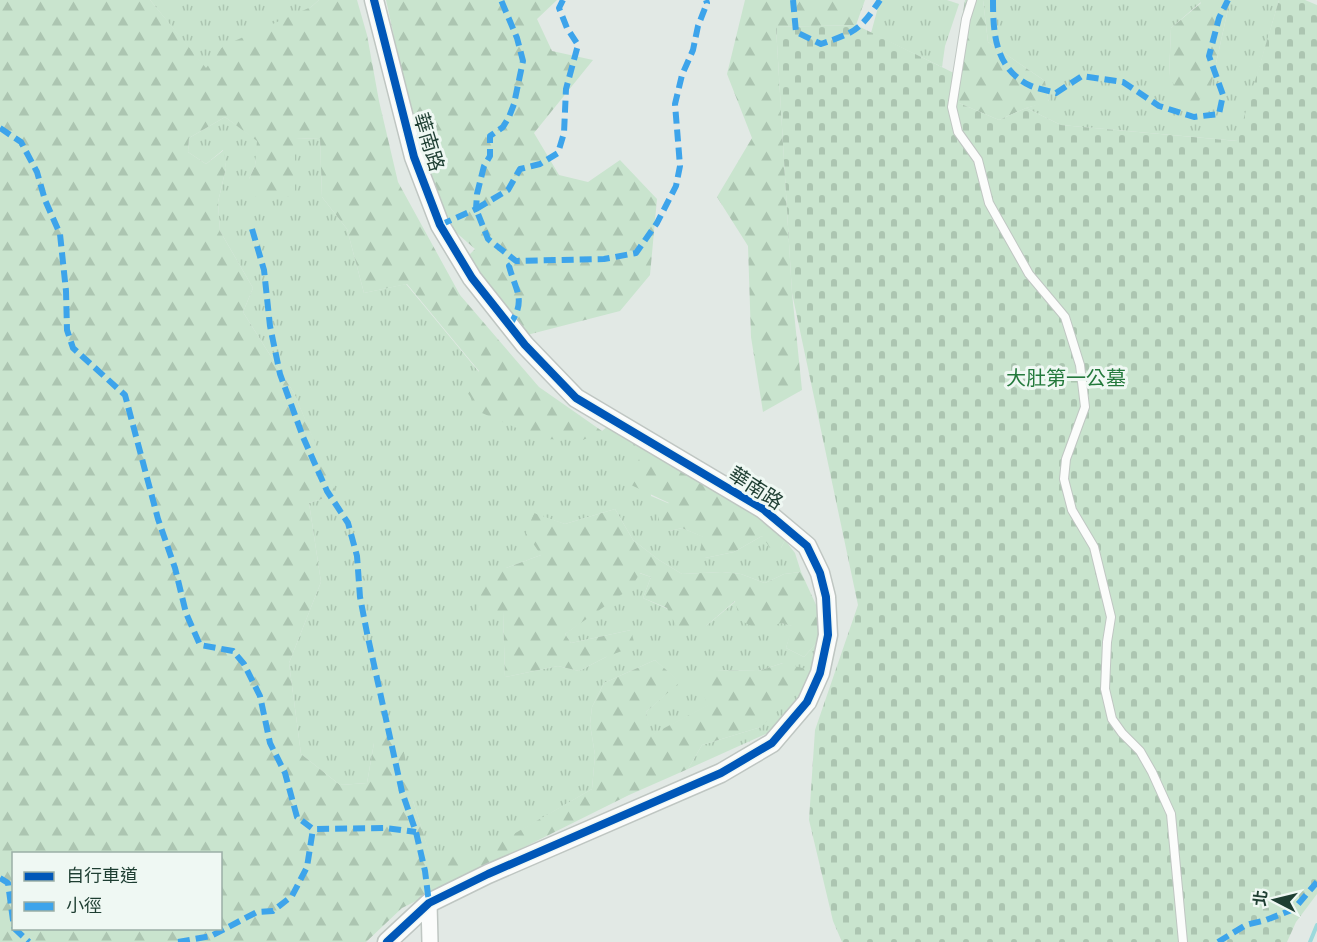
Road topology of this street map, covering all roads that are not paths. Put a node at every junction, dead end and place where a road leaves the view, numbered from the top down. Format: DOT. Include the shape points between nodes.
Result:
graph roads {
  1 [pos="374,0"];
  2 [pos="972,0"];
  3 [pos="429,903"];
  4 [pos="387,942"];
  5 [pos="430,942"];
  6 [pos="1184,942"];
  1 -- 3 [label="street, 華南路" via="414,158 440,225 472,278 509,326 576,398 764,509 807,546 826,597 828,635 820,673 807,702 772,743 721,773"];
  2 -- 6 [label="lane" via="952,107 958,132 978,160 989,203 1029,274 1065,316 1080,365 1084,407 1066,459 1064,479 1072,510 1094,547 1111,617 1105,689 1112,718 1140,751 1171,814"];
  3 -- 4 [label="street, 華南路"];
  3 -- 5 [label="street"];
}
